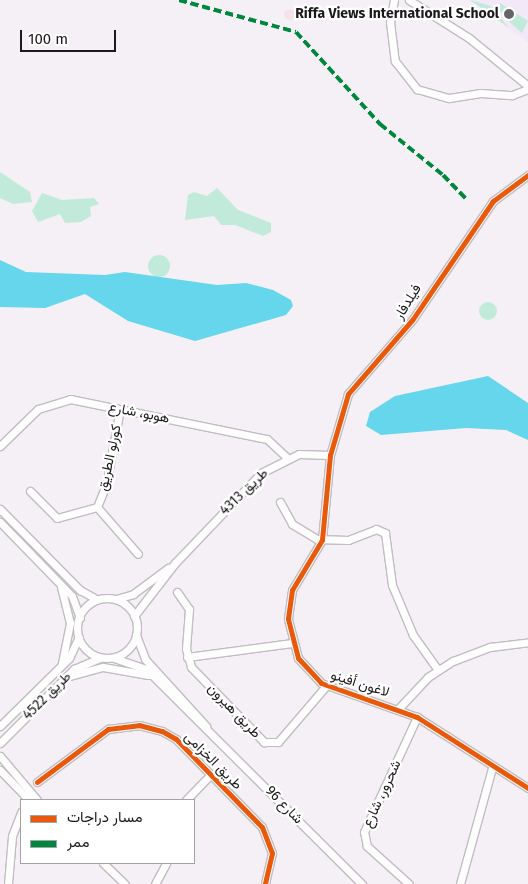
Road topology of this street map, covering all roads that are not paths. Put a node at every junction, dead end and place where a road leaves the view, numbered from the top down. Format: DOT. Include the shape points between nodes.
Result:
graph roads {
  1 [pos="394,0"];
  2 [pos="409,0"];
  3 [pos="528,87"];
  4 [pos="528,175"];
  5 [pos="120,408"];
  6 [pos="0,446"];
  7 [pos="330,455"];
  8 [pos="286,458"];
  9 [pos="30,491"];
  10 [pos="280,502"];
  11 [pos="97,507"];
  12 [pos="0,509"];
  13 [pos="0,522"];
  14 [pos="322,540"];
  15 [pos="138,554"];
  16 [pos="175,563"];
  17 [pos="60,584"];
  18 [pos="177,592"];
  19 [pos="96,599"];
  20 [pos="116,599"];
  21 [pos="134,616"];
  22 [pos="80,618"];
  23 [pos="136,635"];
  24 [pos="79,637"];
  25 [pos="528,642"];
  26 [pos="292,643"];
  27 [pos="187,657"];
  28 [pos="100,658"];
  29 [pos="114,658"];
  30 [pos="61,666"];
  31 [pos="438,670"];
  32 [pos="66,677"];
  33 [pos="156,679"];
  34 [pos="326,686"];
  35 [pos="399,708"];
  36 [pos="417,717"];
  37 [pos="0,726"];
  38 [pos="207,726"];
  39 [pos="0,743"];
  40 [pos="0,756"];
  41 [pos="492,768"];
  42 [pos="0,770"];
  43 [pos="211,774"];
  44 [pos="37,782"];
  45 [pos="26,784"];
  46 [pos="528,788"];
  47 [pos="19,790"];
  48 [pos="33,799"];
  49 [pos="34,799"];
  50 [pos="187,799"];
  51 [pos="20,815"];
  52 [pos="104,864"];
  53 [pos="165,864"];
  54 [pos="359,882"];
  55 [pos="8,884"];
  56 [pos="125,884"];
  57 [pos="155,884"];
  58 [pos="265,884"];
  59 [pos="409,884"];
  60 [pos="460,884"];
  1 -- 3 [label="street" via="390,22 393,55 403,77 417,90 449,98 481,93 512,95"];
  2 -- 3 [label="street" via="476,42"];
  4 -- 7 [label="street, فيلدفار" via="493,201 408,325 354,385 340,412"];
  5 -- 6 [label="street, هوبو، شارع" via="55,400 38,408"];
  5 -- 8 [label="street, هوبو، شارع" via="267,439"];
  5 -- 11 [label="street, كورلو الطريق" via="106,485"];
  7 -- 8 [label="street, طريق 4313"];
  7 -- 14 [label="street, لاغون أفينو"];
  8 -- 16 [label="street, طريق 4313" via="253,480"];
  9 -- 11 [label="street, كورلو الطريق" via="58,518"];
  10 -- 14 [label="street" via="292,524"];
  11 -- 15 [label="street, كورلو الطريق"];
  12 -- 19 [label="street" via="80,590"];
  13 -- 17 [label="street"];
  14 -- 26 [label="street, لاغون أفينو" via="290,598"];
  14 -- 31 [label="street" via="348,540 376,529 385,533 392,585 413,635"];
  16 -- 20 [label="street, طريق 4313" via="134,594"];
  16 -- 21 [label="street, طريق 4313"];
  17 -- 22 [label="street" via="72,596"];
  17 -- 30 [label="street" via="70,623"];
  18 -- 27 [label="street" via="191,617"];
  19 -- 20 [label="street"];
  19 -- 22 [label="street"];
  20 -- 21 [label="street"];
  21 -- 23 [label="street"];
  22 -- 24 [label="street"];
  23 -- 29 [label="street" via="127,651"];
  23 -- 38 [label="street, شارع 96" via="145,659"];
  24 -- 28 [label="street"];
  24 -- 30 [label="street, طريق 4522"];
  25 -- 31 [label="street" via="490,647"];
  26 -- 27 [label="street"];
  26 -- 34 [label="street, لاغون أفينو" via="305,669"];
  27 -- 34 [label="street, طريق هيرون" via="191,667 268,744 278,742"];
  28 -- 29 [label="street"];
  28 -- 32 [label="street, طريق 4522" via="86,661"];
  29 -- 33 [label="street, شارع 96" via="134,662"];
  30 -- 37 [label="street, طريق 4522"];
  31 -- 35 [label="street"];
  32 -- 33 [label="street" via="93,668 118,668"];
  32 -- 39 [label="street, طريق 4522"];
  33 -- 38 [label="street, شارع 96"];
  34 -- 35 [label="street, لاغون أفينو"];
  35 -- 36 [label="street, لاغون أفينو"];
  36 -- 41 [label="street, لاغون أفينو"];
  36 -- 59 [label="street, شحرور، شارع" via="364,832 367,846"];
  38 -- 54 [label="street, شارع 96"];
  40 -- 45 [label="street"];
  41 -- 46 [label="street, لاغون أفينو"];
  41 -- 60 [label="street"];
  42 -- 47 [label="street"];
  43 -- 44 [label="street, طريق الخزامى" via="170,735 131,725 95,736 63,767"];
  43 -- 50 [label="street"];
  43 -- 58 [label="street, طريق الخزامى" via="266,833 272,858"];
  45 -- 47 [label="street"];
  45 -- 49 [label="street"];
  47 -- 48 [label="street"];
  51 -- 55 [label="street" via="12,836"];
  52 -- 56 [label="street"];
  53 -- 57 [label="street"];
}
